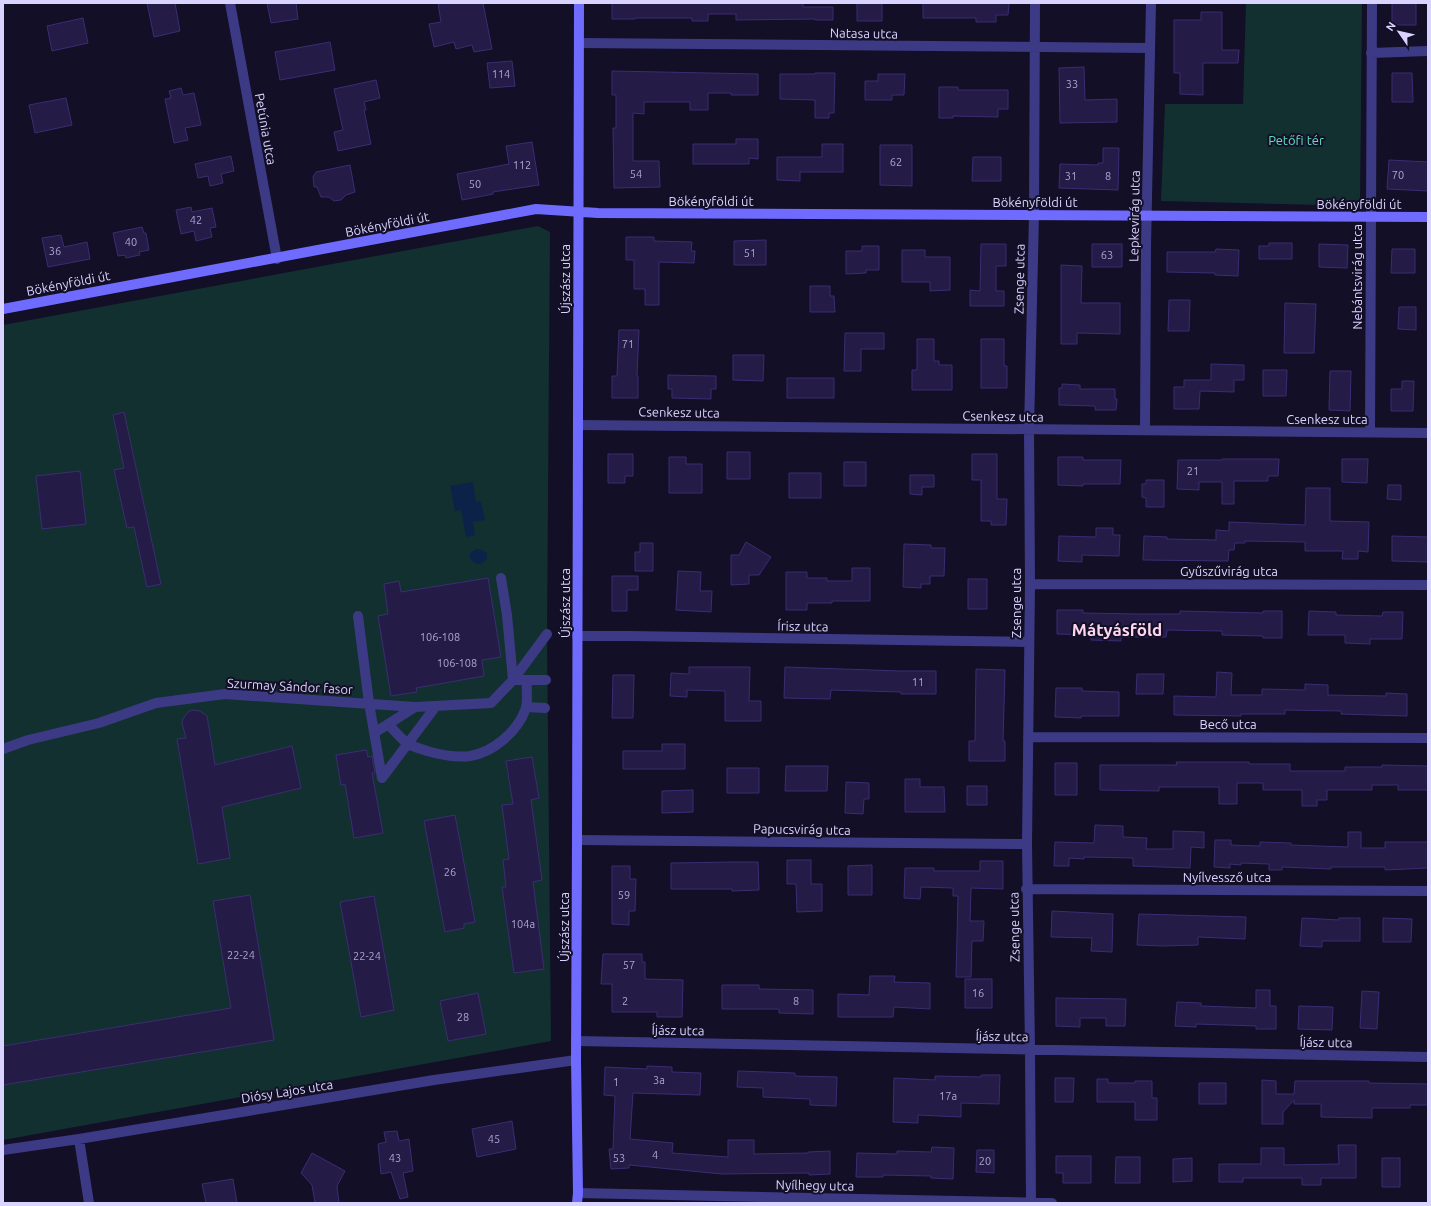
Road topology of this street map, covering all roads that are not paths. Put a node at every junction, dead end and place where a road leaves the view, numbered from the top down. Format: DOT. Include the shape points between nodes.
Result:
graph roads {
  1 [pos="230,3"];
  2 [pos="579,3"];
  3 [pos="1035,3"];
  4 [pos="1151,3"];
  5 [pos="1372,3"];
  6 [pos="578,43"];
  7 [pos="1034,47"];
  8 [pos="1150,48"];
  9 [pos="1428,51"];
  10 [pos="1371,53"];
  11 [pos="578,212"];
  12 [pos="1034,215"];
  13 [pos="1147,216"];
  14 [pos="1370,216"];
  15 [pos="1428,217"];
  16 [pos="276,259"];
  17 [pos="3,309"];
  18 [pos="578,425"];
  19 [pos="1029,430"];
  20 [pos="1145,430"];
  21 [pos="1370,432"];
  22 [pos="1428,432"];
  23 [pos="501,578"];
  24 [pos="1030,584"];
  25 [pos="1428,585"];
  26 [pos="358,616"];
  27 [pos="547,634"];
  28 [pos="578,636"];
  29 [pos="1029,642"];
  30 [pos="513,680"];
  31 [pos="527,680"];
  32 [pos="546,680"];
  33 [pos="369,704"];
  34 [pos="436,706"];
  35 [pos="415,707"];
  36 [pos="526,707"];
  37 [pos="545,708"];
  38 [pos="388,724"];
  39 [pos="374,733"];
  40 [pos="1028,737"];
  41 [pos="1428,738"];
  42 [pos="408,744"];
  43 [pos="3,749"];
  44 [pos="578,840"];
  45 [pos="1027,844"];
  46 [pos="1026,889"];
  47 [pos="1428,891"];
  48 [pos="576,1041"];
  49 [pos="1030,1050"];
  50 [pos="1428,1057"];
  51 [pos="576,1060"];
  52 [pos="78,1139"];
  53 [pos="3,1150"];
  54 [pos="578,1198"];
  55 [pos="89,1203"];
  56 [pos="1030,1203"];
  57 [pos="1052,1203"];
  1 -- 16 [label="street, Petúnia utca"];
  2 -- 6 [label="street, Újszász utca"];
  3 -- 7 [label="street, Zsenge utca"];
  4 -- 8 [label="street, Lepkevirág utca"];
  5 -- 10 [label="street, Nebántsvirág utca"];
  6 -- 7 [label="street, Natasa utca"];
  6 -- 11 [label="street, Újszász utca"];
  7 -- 8 [label="street, Natasa utca"];
  7 -- 12 [label="street, Zsenge utca"];
  8 -- 13 [label="street, Lepkevirág utca"];
  9 -- 10 [label="street"];
  10 -- 14 [label="street, Nebántsvirág utca"];
  11 -- 12 [label="street, Bökényföldi út"];
  11 -- 16 [label="street, Bökényföldi út" via="536,209"];
  11 -- 18 [label="street, Újszász utca"];
  12 -- 13 [label="street, Bökényföldi út"];
  12 -- 19 [label="street, Zsenge utca"];
  13 -- 14 [label="street, Bökényföldi út"];
  13 -- 20 [label="street, Lepkevirág utca"];
  14 -- 15 [label="street, Bökényföldi út"];
  14 -- 21 [label="street, Nebántsvirág utca"];
  16 -- 17 [label="street, Bökényföldi út"];
  18 -- 19 [label="street, Csenkesz utca"];
  18 -- 28 [label="street, Újszász utca"];
  19 -- 20 [label="street, Csenkesz utca"];
  19 -- 24 [label="street, Zsenge utca"];
  20 -- 21 [label="street, Csenkesz utca"];
  21 -- 22 [label="street, Csenkesz utca"];
  23 -- 30 [label="street"];
  24 -- 25 [label="street, Gyűszűvirág utca"];
  24 -- 29 [label="street, Zsenge utca"];
  26 -- 33 [label="street"];
  27 -- 30 [label="street, Szurmay Sándor fasor"];
  28 -- 29 [label="street, Írisz utca"];
  28 -- 44 [label="street, Újszász utca"];
  29 -- 40 [label="street, Zsenge utca"];
  30 -- 31 [label="street"];
  30 -- 34 [label="street, Szurmay Sándor fasor" via="492,703"];
  31 -- 32 [label="street"];
  31 -- 36 [label="street"];
  33 -- 35 [label="street, Szurmay Sándor fasor"];
  33 -- 39 [label="street"];
  33 -- 43 [label="street, Szurmay Sándor fasor" via="224,694 156,703 98,723 28,740"];
  34 -- 35 [label="street, Szurmay Sándor fasor"];
  34 -- 42 [label="street"];
  35 -- 38 [label="street"];
  36 -- 37 [label="street"];
  36 -- 42 [label="street" via="518,723 501,742 471,756 437,754"];
  38 -- 39 [label="street"];
  38 -- 42 [label="street"];
  39 -- 42 [label="street" via="382,778"];
  40 -- 41 [label="street, Becő utca"];
  40 -- 45 [label="street, Zsenge utca"];
  44 -- 45 [label="street, Papucsvirág utca"];
  44 -- 48 [label="street, Újszász utca"];
  45 -- 46 [label="street, Zsenge utca"];
  46 -- 47 [label="street, Nyílvessző utca"];
  46 -- 49 [label="street, Zsenge utca"];
  48 -- 49 [label="street, Íjász utca"];
  48 -- 51 [label="street, Újszász utca"];
  49 -- 50 [label="street, Íjász utca"];
  49 -- 56 [label="street, Zsenge utca"];
  51 -- 52 [label="street, Diósy Lajos utca" via="434,1080"];
  51 -- 54 [label="street, Újszász utca"];
  52 -- 53 [label="street, Diósy Lajos utca"];
  52 -- 55 [label="street"];
  54 -- 56 [label="street, Nyílhegy utca"];
  56 -- 57 [label="street, Nyílhegy utca"];
}
